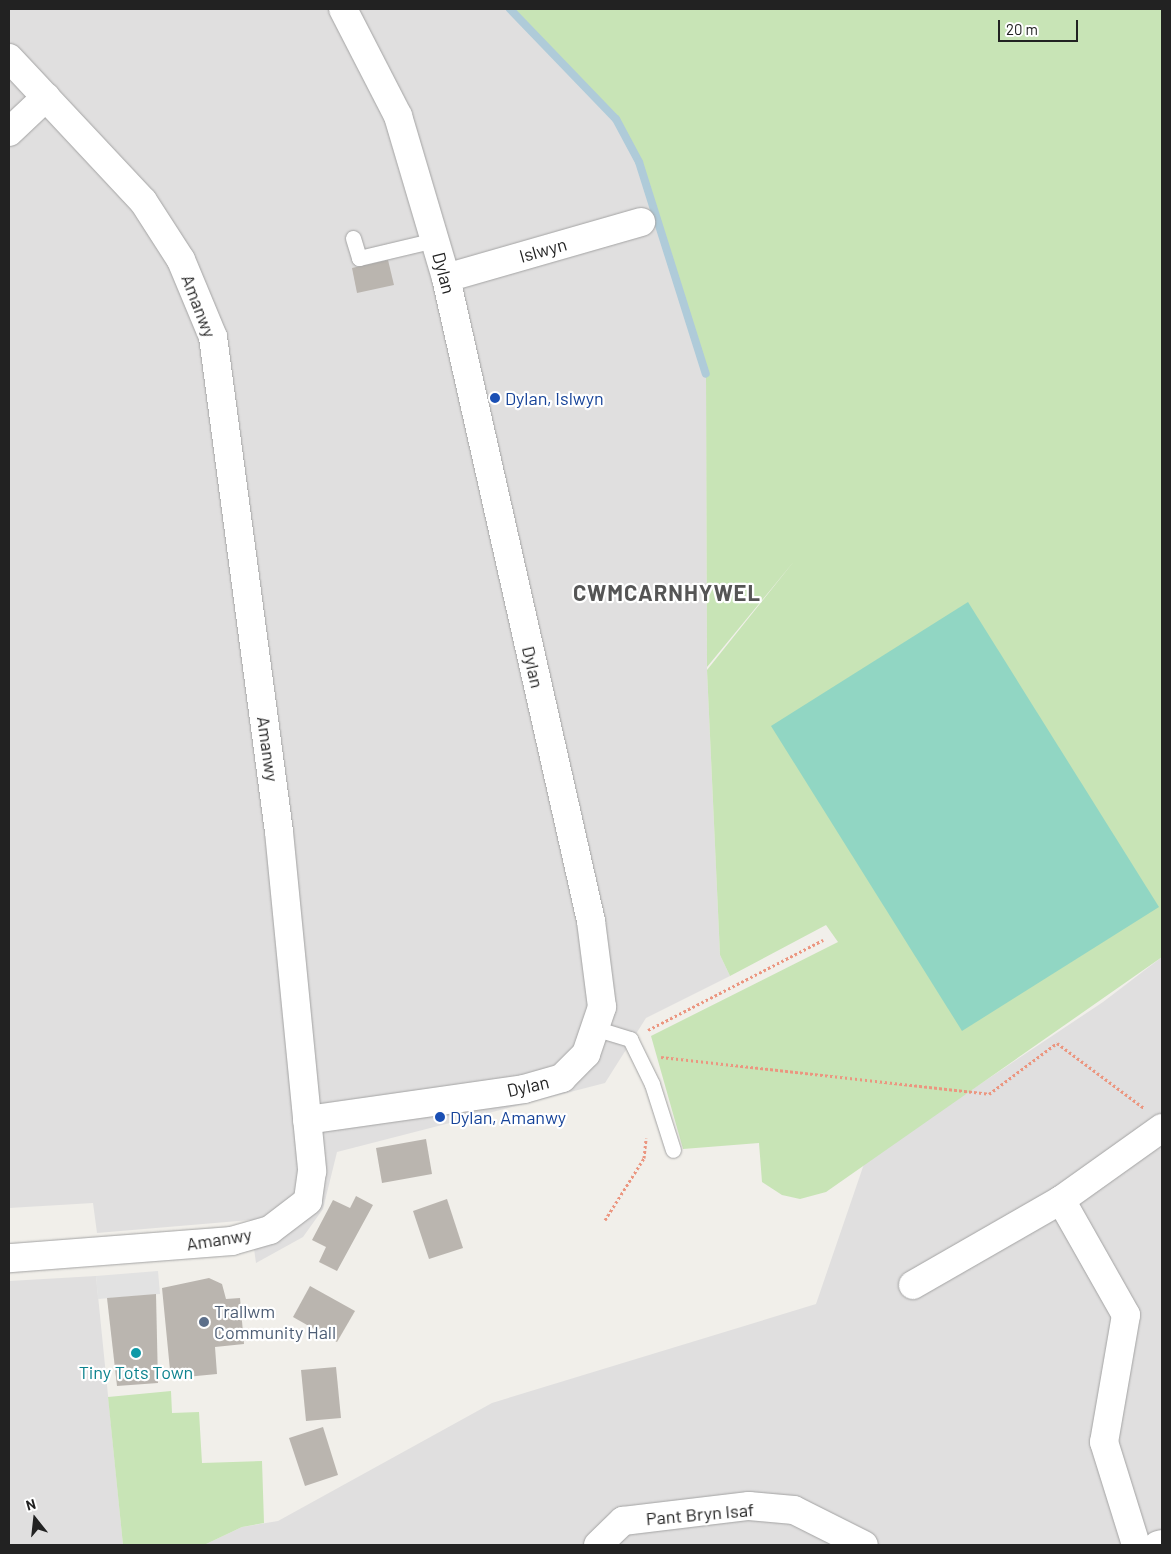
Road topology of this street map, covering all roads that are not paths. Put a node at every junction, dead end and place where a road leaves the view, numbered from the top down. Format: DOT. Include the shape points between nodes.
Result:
graph roads {
  1 [pos="344,9"];
  2 [pos="9,58"];
  3 [pos="46,97"];
  4 [pos="9,132"];
  5 [pos="641,222"];
  6 [pos="353,238"];
  7 [pos="435,240"];
  8 [pos="446,278"];
  9 [pos="594,1028"];
  10 [pos="307,1120"];
  11 [pos="1155,1120"];
  12 [pos="673,1150"];
  13 [pos="1061,1200"];
  14 [pos="9,1258"];
  15 [pos="913,1286"];
  16 [pos="1162,1544"];
  17 [pos="598,1545"];
  18 [pos="864,1545"];
  19 [pos="1136,1545"];
  20 [pos="1158,1545"];
  1 -- 7 [label="street, Dylan" via="398,116"];
  2 -- 3 [label="street, Amanwy"];
  3 -- 4 [label="street"];
  3 -- 10 [label="street, Amanwy" via="143,201 181,260 213,337 279,832"];
  5 -- 8 [label="street, Islwyn"];
  6 -- 7 [label="lane" via="359,258"];
  7 -- 8 [label="street, Dylan"];
  8 -- 9 [label="street, Dylan" via="591,922 602,1007"];
  9 -- 10 [label="street, Dylan" via="586,1054 562,1078 524,1089"];
  9 -- 12 [label="lane" via="630,1039"];
  10 -- 14 [label="street, Amanwy" via="312,1170 308,1201 270,1230 232,1241"];
  11 -- 13 [label="street"];
  13 -- 15 [label="street"];
  13 -- 19 [label="street" via="1126,1315 1104,1442"];
  16 -- 20 [label="street"];
  17 -- 18 [label="street, Pant Bryn Isaf" via="623,1521 749,1506 794,1510"];
}
